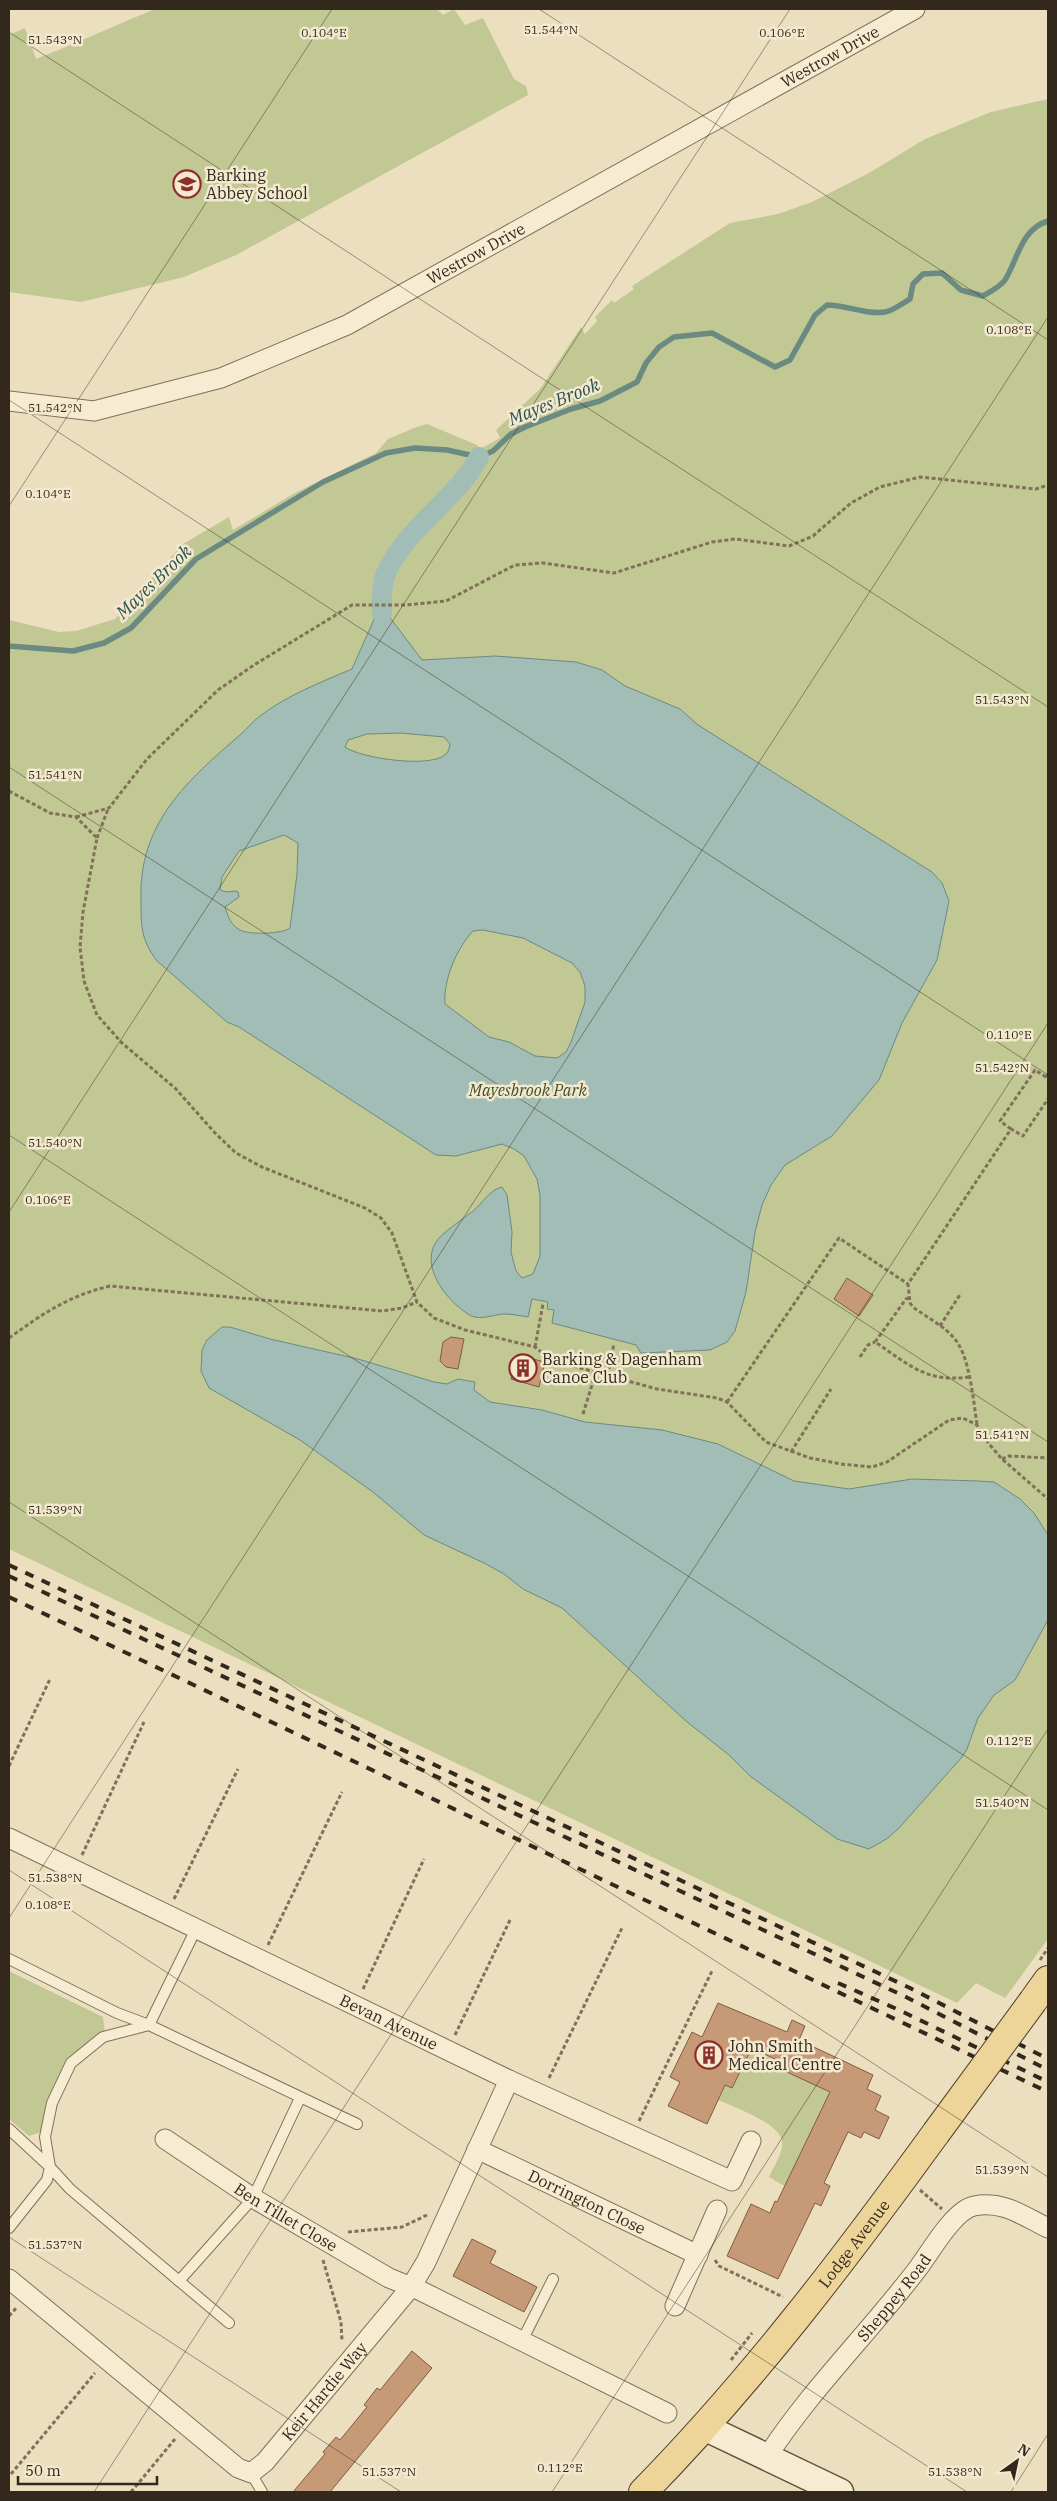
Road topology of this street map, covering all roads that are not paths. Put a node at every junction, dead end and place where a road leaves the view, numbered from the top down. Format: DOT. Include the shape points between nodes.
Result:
graph roads {
  1 [pos="915,9"];
  2 [pos="9,401"];
  3 [pos="9,1838"];
  4 [pos="196,1929"];
  5 [pos="9,1959"];
  6 [pos="1040,1991"];
  7 [pos="149,2025"];
  8 [pos="509,2080"];
  9 [pos="300,2098"];
  10 [pos="357,2124"];
  11 [pos="9,2129"];
  12 [pos="165,2139"];
  13 [pos="751,2141"];
  14 [pos="477,2149"];
  15 [pos="50,2167"];
  16 [pos="253,2198"];
  17 [pos="718,2210"];
  18 [pos="9,2228"];
  19 [pos="1048,2228"];
  20 [pos="705,2255"];
  21 [pos="9,2279"];
  22 [pos="553,2279"];
  23 [pos="179,2281"];
  24 [pos="411,2287"];
  25 [pos="675,2306"];
  26 [pos="229,2323"];
  27 [pos="522,2341"];
  28 [pos="667,2412"];
  29 [pos="704,2427"];
  30 [pos="767,2457"];
  31 [pos="251,2473"];
  32 [pos="262,2492"];
  33 [pos="643,2492"];
  34 [pos="840,2492"];
  1 -- 2 [label="street, Westrow Drive" via="339,329 221,378 94,411"];
  3 -- 4 [label="street, Bevan Avenue"];
  4 -- 7 [label="lane"];
  4 -- 8 [label="street, Bevan Avenue"];
  5 -- 7 [label="lane" via="117,2013"];
  6 -- 29 [label="main road, Lodge Avenue, bridge" via="858,2239"];
  7 -- 9 [label="lane"];
  7 -- 15 [label="lane" via="103,2037 71,2063 52,2103 45,2137"];
  8 -- 13 [label="street, Bevan Avenue" via="732,2181"];
  8 -- 14 [label="street, Keir Hardie Way"];
  9 -- 10 [label="lane"];
  9 -- 16 [label="lane"];
  11 -- 15 [label="lane"];
  12 -- 16 [label="street, Ben Tillet Close"];
  14 -- 20 [label="street, Dorrington Close"];
  14 -- 24 [label="street, Keir Hardie Way" via="426,2262"];
  15 -- 18 [label="lane" via="47,2180"];
  15 -- 23 [label="lane" via="70,2189"];
  16 -- 23 [label="lane"];
  16 -- 24 [label="street, Ben Tillet Close" via="389,2278"];
  17 -- 20 [label="street"];
  19 -- 30 [label="street, Sheppey Road" via="1002,2205 972,2206 954,2220 918,2269 790,2422"];
  20 -- 25 [label="street"];
  21 -- 31 [label="street" via="238,2468"];
  22 -- 27 [label="lane"];
  23 -- 26 [label="lane"];
  24 -- 27 [label="street"];
  24 -- 31 [label="street, Keir Hardie Way" via="265,2462"];
  27 -- 28 [label="street"];
  29 -- 30 [label="street"];
  29 -- 33 [label="main road, Lodge Avenue"];
  30 -- 34 [label="street"];
  31 -- 32 [label="lane"];
}
